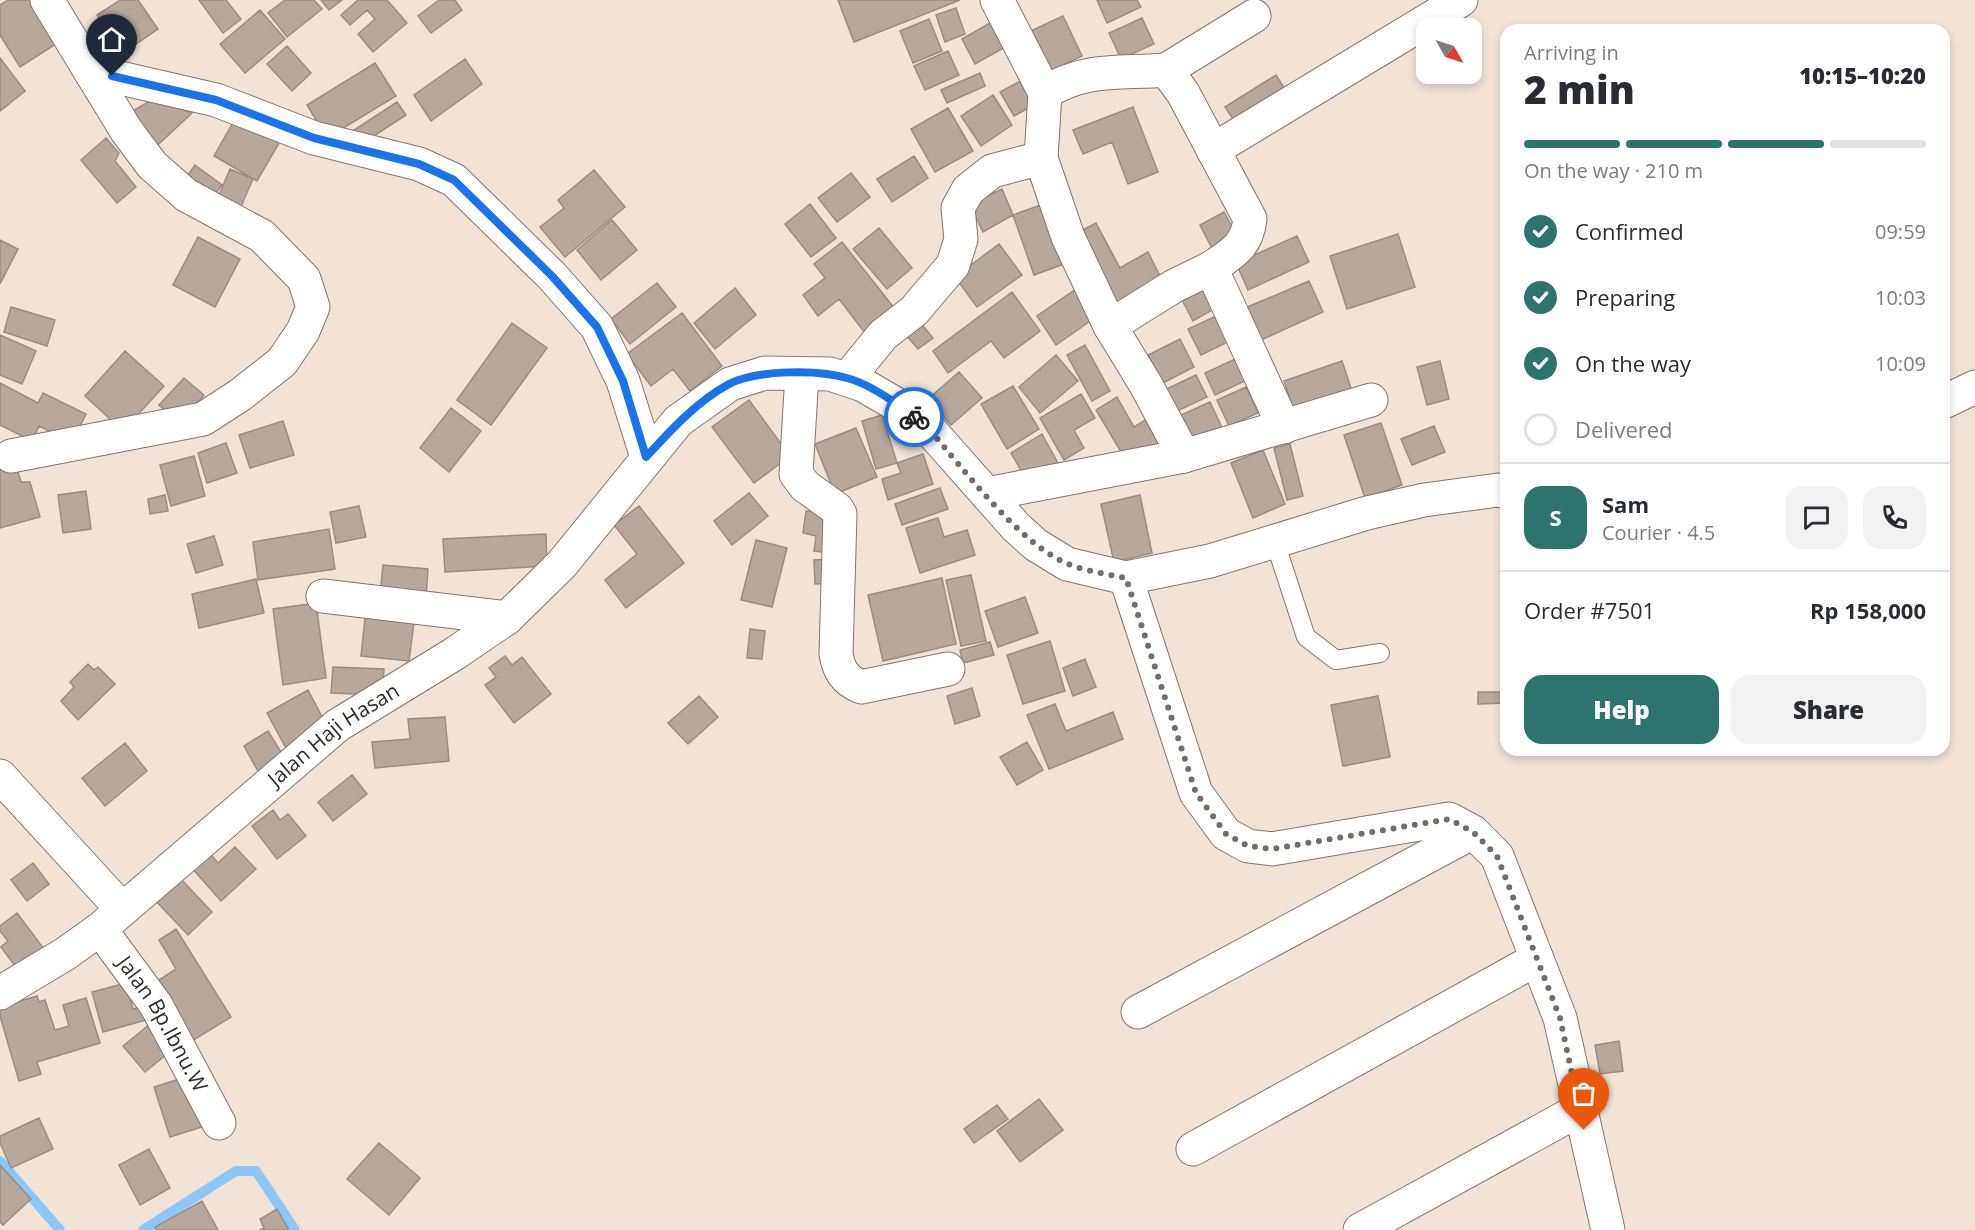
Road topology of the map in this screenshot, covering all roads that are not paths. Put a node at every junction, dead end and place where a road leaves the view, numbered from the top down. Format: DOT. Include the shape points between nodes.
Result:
graph roads {
  1 [pos="47,0"];
  2 [pos="997,0"];
  3 [pos="1461,0"];
  4 [pos="1254,16"];
  5 [pos="1166,70"];
  6 [pos="90,71"];
  7 [pos="1044,93"];
  8 [pos="1213,150"];
  9 [pos="1041,158"];
  10 [pos="1211,268"];
  11 [pos="1110,326"];
  12 [pos="802,374"];
  13 [pos="848,378"];
  14 [pos="1975,387"];
  15 [pos="1950,399"];
  16 [pos="1371,400"];
  17 [pos="1284,427"];
  18 [pos="10,456"];
  19 [pos="1184,456"];
  20 [pos="646,457"];
  21 [pos="1500,490"];
  22 [pos="987,494"];
  23 [pos="1275,542"];
  24 [pos="1126,578"];
  25 [pos="323,597"];
  26 [pos="507,618"];
  27 [pos="1380,653"];
  28 [pos="948,669"];
  29 [pos="0,776"];
  30 [pos="1473,832"];
  31 [pos="111,919"];
  32 [pos="1537,959"];
  33 [pos="0,993"];
  34 [pos="1138,1012"];
  35 [pos="1579,1110"];
  36 [pos="219,1123"];
  37 [pos="1193,1149"];
  38 [pos="1360,1230"];
  39 [pos="1608,1230"];
  1 -- 6 [label="street"];
  2 -- 7 [label="street"];
  3 -- 8 [label="street"];
  4 -- 5 [label="street"];
  5 -- 7 [label="street" via="1100,72 1063,81"];
  5 -- 8 [label="street" via="1183,93"];
  6 -- 18 [label="street" via="152,165 186,195 262,236 304,279 313,307 303,331 282,362 203,419"];
  6 -- 20 [label="street" via="216,100 314,138 419,164 454,180 552,276 597,327 623,381"];
  7 -- 9 [label="street"];
  8 -- 10 [label="street" via="1250,219 1248,235 1240,246"];
  9 -- 11 [label="street" via="1068,237"];
  9 -- 13 [label="street" via="992,171 968,190 958,208 961,239 952,265 914,311 883,335"];
  10 -- 11 [label="street"];
  10 -- 17 [label="street"];
  11 -- 19 [label="street"];
  12 -- 13 [label="street, Jalan Haji Hasan"];
  12 -- 20 [label="street, Jalan Haji Hasan" via="765,373 730,384 678,421"];
  12 -- 28 [label="street" via="796,474 840,514 838,668 848,681 861,687"];
  13 -- 22 [label="street" via="901,407 930,430"];
  14 -- 15 [label="street"];
  16 -- 17 [label="street"];
  17 -- 19 [label="street"];
  19 -- 22 [label="street"];
  20 -- 26 [label="street, Jalan Haji Hasan" via="562,564"];
  21 -- 23 [label="street" via="1424,500 1367,513"];
  22 -- 24 [label="street" via="1036,544 1067,564"];
  23 -- 24 [label="street" via="1164,573"];
  23 -- 27 [label="lane" via="1306,637 1336,660"];
  24 -- 30 [label="street" via="1196,793 1226,834 1248,846 1272,849 1449,819"];
  25 -- 26 [label="street"];
  26 -- 31 [label="street, Jalan Haji Hasan" via="338,725"];
  29 -- 31 [label="street, Jalan Bp.Ibnu.W"];
  30 -- 32 [label="street" via="1497,856"];
  30 -- 34 [label="street"];
  31 -- 33 [label="street, Jalan Haji Hasan" via="65,954"];
  31 -- 36 [label="street, Jalan Bp.Ibnu.W"];
  32 -- 35 [label="street" via="1560,1018"];
  32 -- 37 [label="street"];
  35 -- 38 [label="street"];
  35 -- 39 [label="street"];
}
